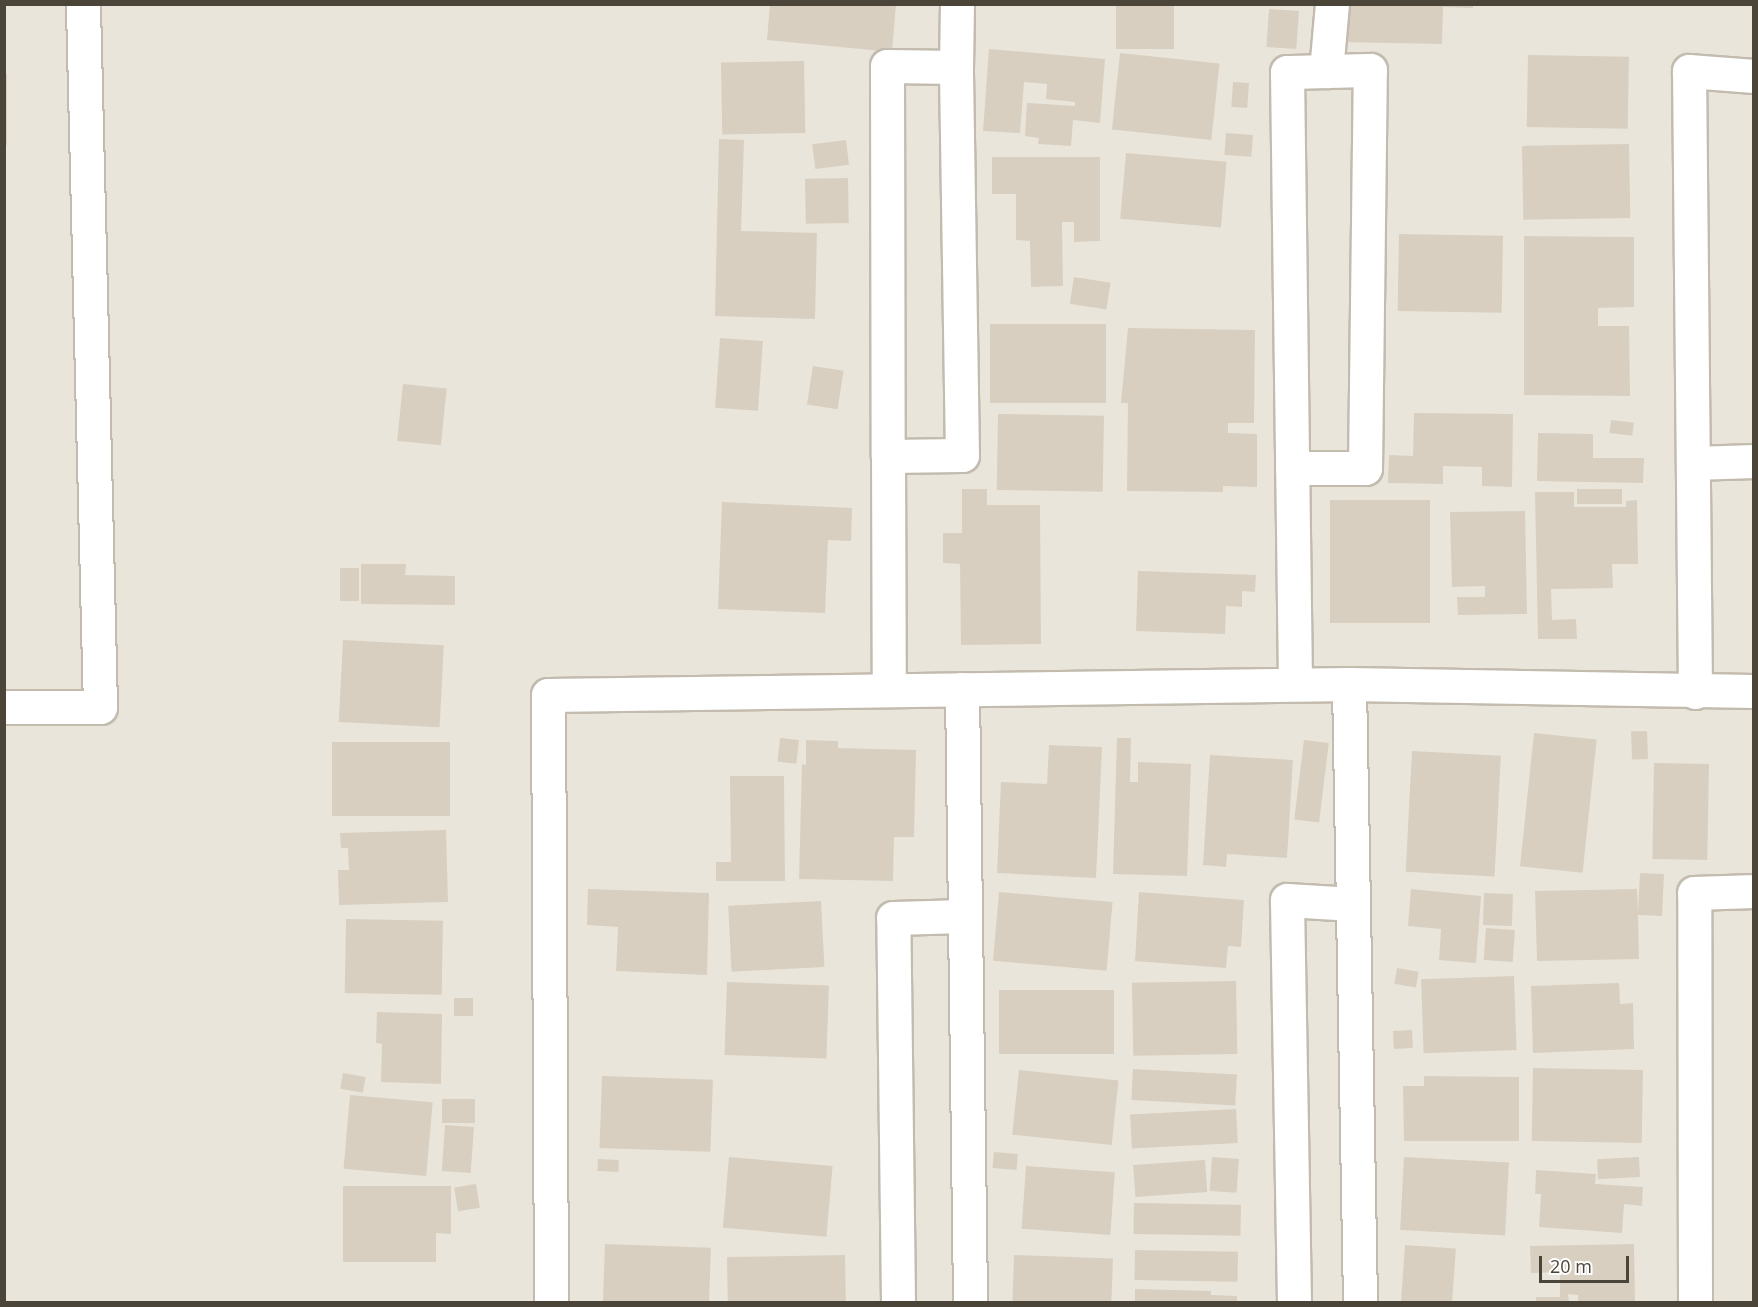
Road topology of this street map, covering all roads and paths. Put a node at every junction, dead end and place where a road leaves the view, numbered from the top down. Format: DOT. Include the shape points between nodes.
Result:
graph roads {
  1 [pos="83,4"];
  2 [pos="957,4"];
  3 [pos="1332,4"];
  4 [pos="956,66"];
  5 [pos="1326,71"];
  6 [pos="1754,76"];
  7 [pos="888,456"];
  8 [pos="1754,461"];
  9 [pos="1693,463"];
  10 [pos="1292,468"];
  11 [pos="1295,684"];
  12 [pos="1349,684"];
  13 [pos="962,689"];
  14 [pos="889,690"];
  15 [pos="1754,691"];
  16 [pos="1695,692"];
  17 [pos="4,707"];
  18 [pos="1754,891"];
  19 [pos="1353,904"];
  20 [pos="965,916"];
  21 [pos="551,1302"];
  22 [pos="898,1302"];
  23 [pos="970,1302"];
  24 [pos="1294,1302"];
  25 [pos="1360,1302"];
  26 [pos="1695,1302"];
  1 -- 17 [label="street" via="100,707"];
  2 -- 4 [label="street"];
  3 -- 5 [label="street"];
  4 -- 7 [label="street" via="887,66"];
  4 -- 7 [label="street" via="962,455"];
  5 -- 10 [label="street" via="1287,72"];
  5 -- 10 [label="street" via="1370,70 1365,468"];
  6 -- 9 [label="street" via="1689,71"];
  7 -- 14 [label="street"];
  8 -- 9 [label="street"];
  9 -- 16 [label="street"];
  10 -- 11 [label="street"];
  11 -- 12 [label="street"];
  11 -- 13 [label="street"];
  12 -- 16 [label="street"];
  12 -- 19 [label="street"];
  13 -- 14 [label="street"];
  13 -- 20 [label="street"];
  14 -- 21 [label="street" via="548,695"];
  15 -- 16 [label="street"];
  18 -- 26 [label="street" via="1695,893"];
  19 -- 24 [label="street" via="1287,900"];
  19 -- 25 [label="street"];
  20 -- 22 [label="street" via="892,918"];
  20 -- 23 [label="street"];
}
